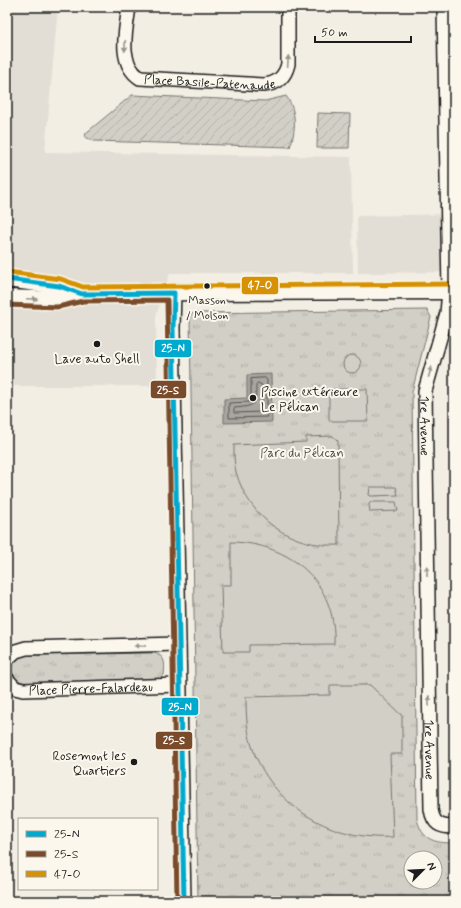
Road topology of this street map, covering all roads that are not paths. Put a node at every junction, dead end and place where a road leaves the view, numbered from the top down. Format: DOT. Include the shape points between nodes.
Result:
graph roads {
  1 [pos="129,7"];
  2 [pos="288,7"];
  3 [pos="444,7"];
  4 [pos="7,279"];
  5 [pos="452,291"];
  6 [pos="174,293"];
  7 [pos="82,294"];
  8 [pos="7,298"];
  9 [pos="178,644"];
  10 [pos="7,659"];
  11 [pos="7,679"];
  12 [pos="179,685"];
  13 [pos="454,827"];
  14 [pos="184,901"];
  1 -- 2 [label="street, Place Basile-Patenaude, one-way" via="125,56 140,78 264,85 274,83 287,70"];
  3 -- 5 [label="street, 1re Avenue"];
  4 -- 7 [label="street" via="59,286"];
  5 -- 6 [label="street"];
  13 -- 5 [label="street, 1re Avenue, one-way" via="435,823 430,809 425,391"];
  6 -- 7 [label="street"];
  6 -- 9 [label="street"];
  8 -- 7 [label="street, one-way" via="58,300"];
  9 -- 10 [label="street, one-way" via="26,648"];
  9 -- 12 [label="street"];
  11 -- 12 [label="street, Place Pierre-Falardeau" via="15,688 23,690"];
  12 -- 14 [label="street"];
}
